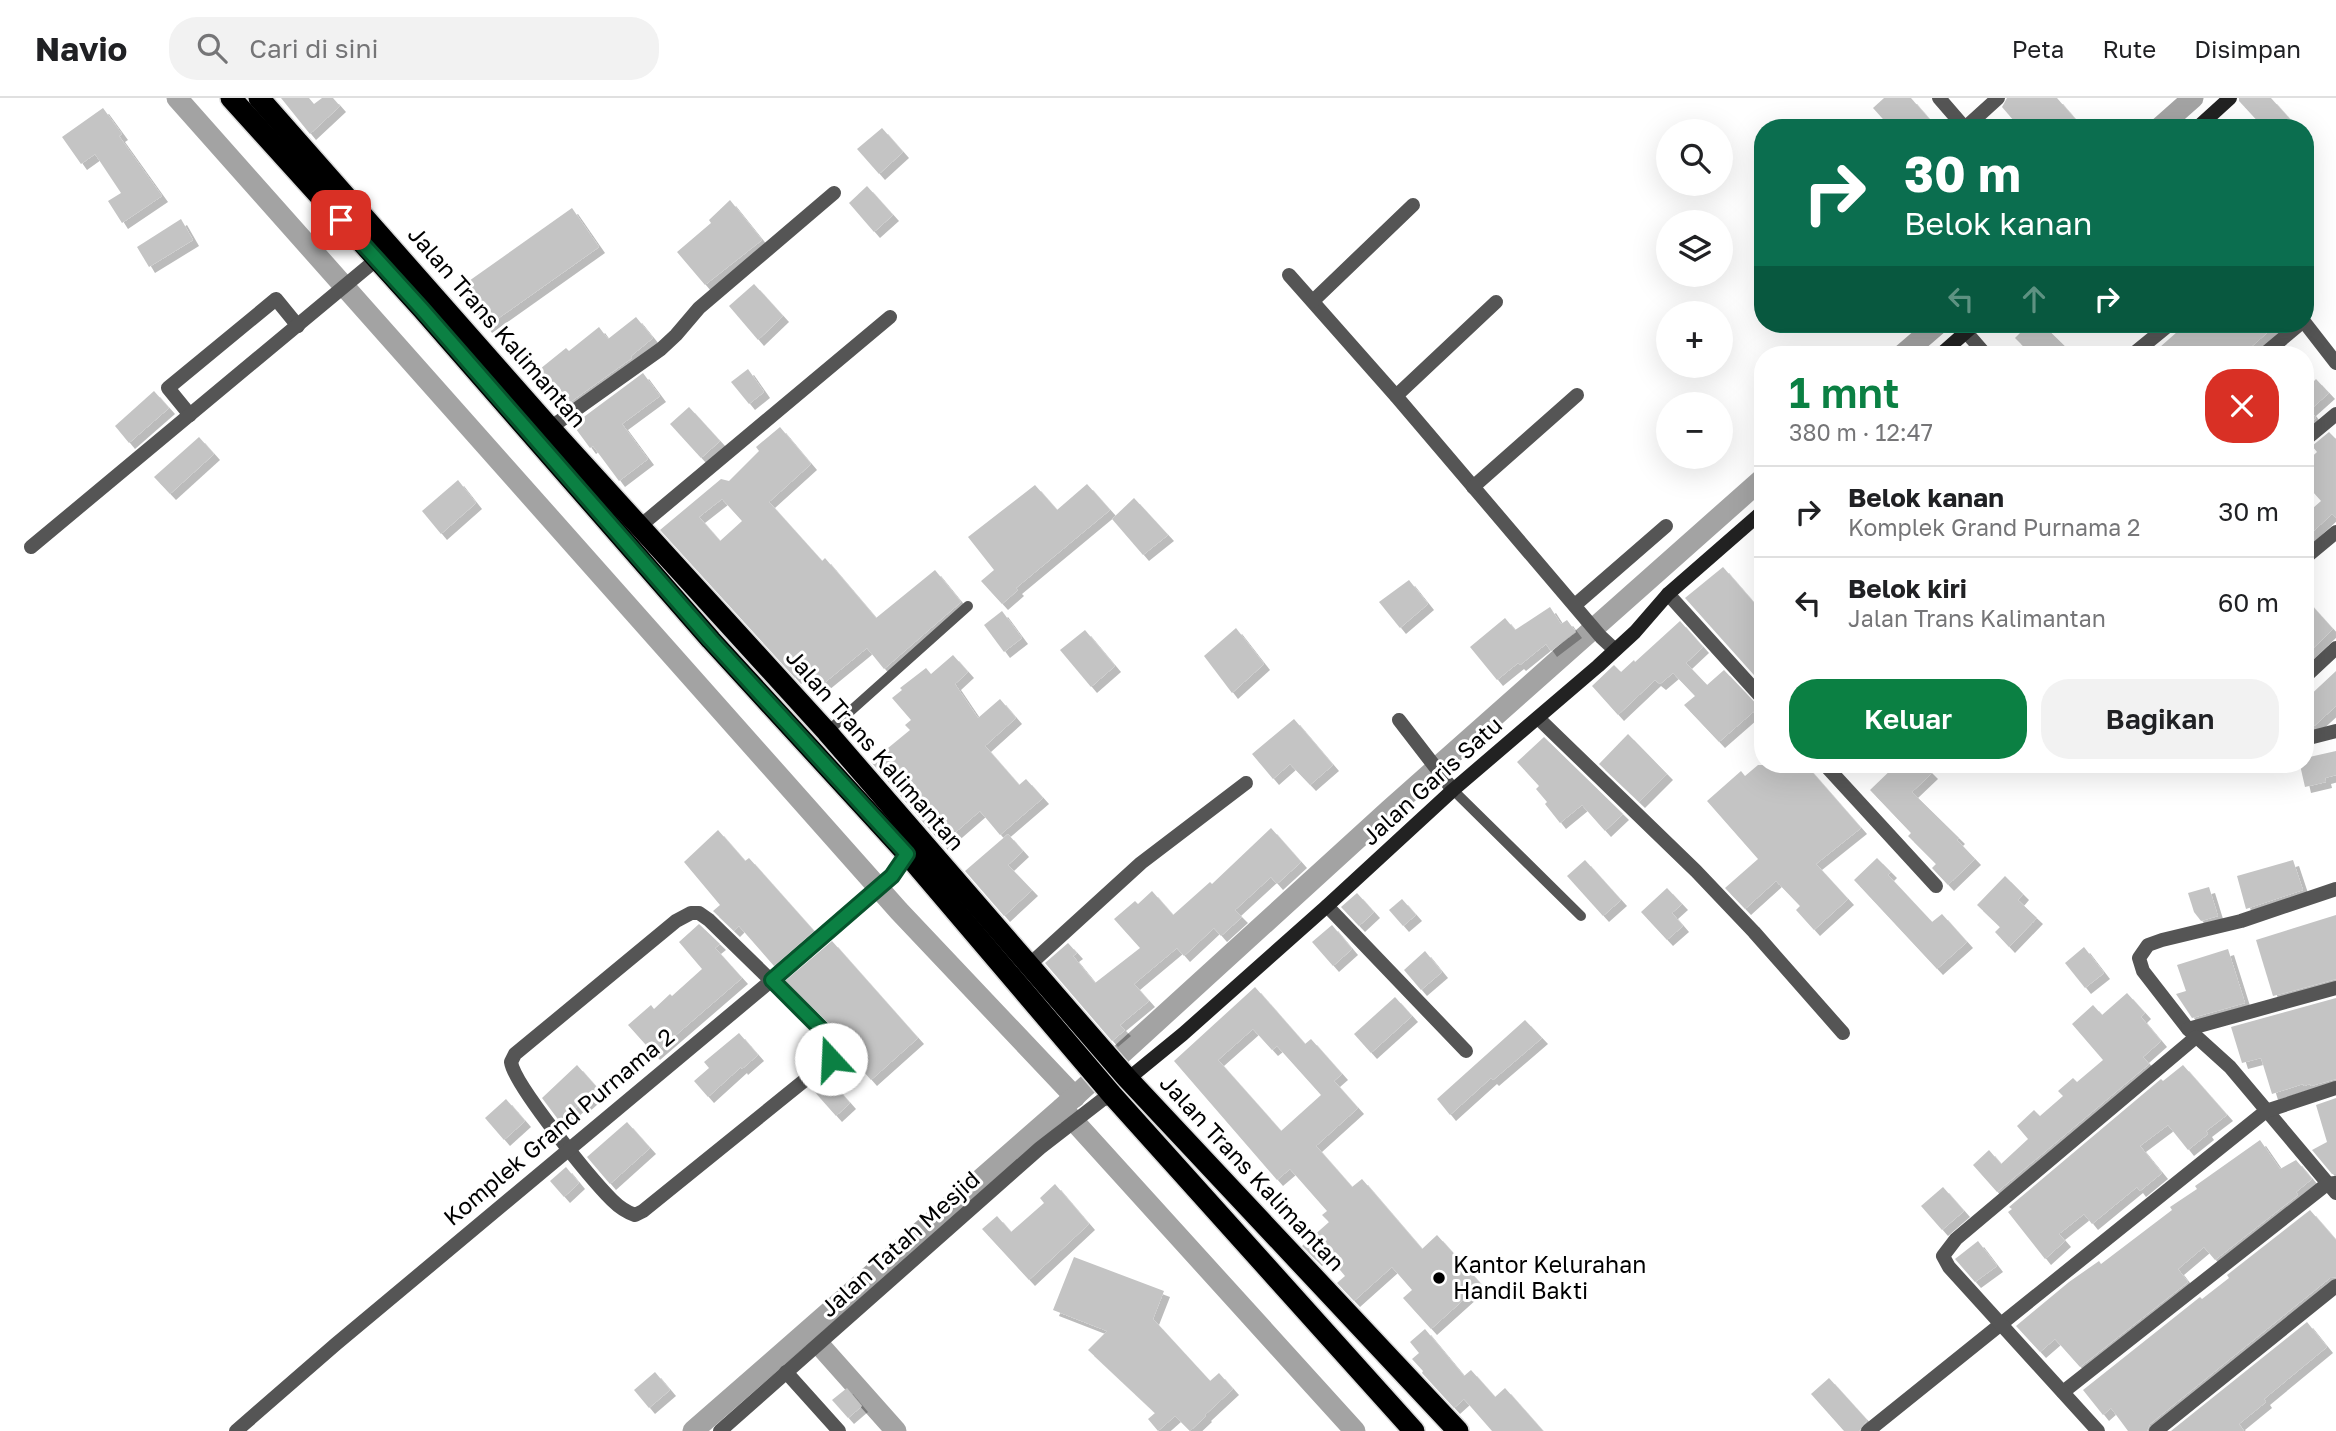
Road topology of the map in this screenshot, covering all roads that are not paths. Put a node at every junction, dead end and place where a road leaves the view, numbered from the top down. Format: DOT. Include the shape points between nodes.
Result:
graph roads {
  1 [pos="231,98"];
  2 [pos="259,98"];
  3 [pos="1939,98"];
  4 [pos="1998,98"];
  5 [pos="2230,98"];
  6 [pos="1957,119"];
  7 [pos="1975,119"];
  8 [pos="2207,119"];
  9 [pos="834,193"];
  10 [pos="1413,205"];
  11 [pos="377,259"];
  12 [pos="1289,275"];
  13 [pos="1313,301"];
  14 [pos="1496,302"];
  15 [pos="890,317"];
  16 [pos="298,326"];
  17 [pos="1965,333"];
  18 [pos="2158,333"];
  19 [pos="2289,333"];
  20 [pos="2313,333"];
  21 [pos="1950,346"];
  22 [pos="2143,346"];
  23 [pos="2274,346"];
  24 [pos="2336,363"];
  25 [pos="1577,395"];
  26 [pos="1396,396"];
  27 [pos="2336,414"];
  28 [pos="190,415"];
  29 [pos="550,428"];
  30 [pos="2314,432"];
  31 [pos="1473,487"];
  32 [pos="1754,519"];
  33 [pos="1666,526"];
  34 [pos="639,527"];
  35 [pos="2336,532"];
  36 [pos="31,547"];
  37 [pos="2314,550"];
  38 [pos="1668,594"];
  39 [pos="968,606"];
  40 [pos="1575,606"];
  41 [pos="729,625"];
  42 [pos="711,640"];
  43 [pos="2336,648"];
  44 [pos="1615,650"];
  45 [pos="2314,669"];
  46 [pos="1754,689"];
  47 [pos="1538,718"];
  48 [pos="1399,720"];
  49 [pos="2336,731"];
  50 [pos="827,732"];
  51 [pos="2314,737"];
  52 [pos="1832,773"];
  53 [pos="1246,783"];
  54 [pos="1453,790"];
  55 [pos="907,854"];
  56 [pos="1936,886"];
  57 [pos="2336,889"];
  58 [pos="1327,906"];
  59 [pos="1581,916"];
  60 [pos="1028,966"];
  61 [pos="772,980"];
  62 [pos="2336,988"];
  63 [pos="1843,1033"];
  64 [pos="2192,1033"];
  65 [pos="1078,1038"];
  66 [pos="1466,1051"];
  67 [pos="1127,1078"];
  68 [pos="2336,1088"];
  69 [pos="1113,1096"];
  70 [pos="2266,1111"];
  71 [pos="569,1149"];
  72 [pos="2333,1186"];
  73 [pos="2336,1286"];
  74 [pos="1999,1324"];
  75 [pos="786,1372"];
  76 [pos="2063,1392"];
  77 [pos="236,1431"];
  78 [pos="720,1431"];
  79 [pos="839,1431"];
  80 [pos="1414,1431"];
  81 [pos="1458,1431"];
  82 [pos="1868,1431"];
  83 [pos="2098,1431"];
  84 [pos="2156,1431"];
  1 -- 11 [label="highway, Jalan Trans Kalimantan"];
  2 -- 29 [label="highway, Jalan Trans Kalimantan"];
  3 -- 6 [label="street"];
  4 -- 7 [label="street"];
  5 -- 8 [label="street"];
  9 -- 29 [label="street" via="699,308 661,349"];
  10 -- 13 [label="street"];
  11 -- 16 [label="street"];
  11 -- 42 [label="highway, Jalan Trans Kalimantan"];
  12 -- 13 [label="street"];
  13 -- 26 [label="street"];
  14 -- 26 [label="street"];
  15 -- 34 [label="street"];
  16 -- 28 [label="street"];
  16 -- 28 [label="street" via="276,299 168,388"];
  17 -- 21 [label="street"];
  18 -- 22 [label="street"];
  19 -- 23 [label="street"];
  20 -- 24 [label="street"];
  25 -- 31 [label="street"];
  26 -- 31 [label="street"];
  27 -- 30 [label="street"];
  28 -- 36 [label="street"];
  29 -- 34 [label="highway, Jalan Trans Kalimantan"];
  31 -- 40 [label="street"];
  32 -- 38 [label="street, Jalan Garis Satu"];
  33 -- 40 [label="street"];
  34 -- 41 [label="highway, Jalan Trans Kalimantan"];
  35 -- 37 [label="street"];
  38 -- 44 [label="street, Jalan Garis Satu"];
  38 -- 46 [label="street"];
  39 -- 50 [label="lane"];
  40 -- 44 [label="street"];
  41 -- 42 [label="highway"];
  41 -- 50 [label="highway, Jalan Trans Kalimantan"];
  42 -- 55 [label="highway, Jalan Trans Kalimantan"];
  43 -- 45 [label="street"];
  44 -- 47 [label="street, Jalan Garis Satu"];
  47 -- 54 [label="street, Jalan Garis Satu"];
  47 -- 63 [label="street" via="1688,862"];
  48 -- 54 [label="street"];
  49 -- 51 [label="street"];
  50 -- 60 [label="highway, Jalan Trans Kalimantan"];
  52 -- 56 [label="street"];
  53 -- 60 [label="street" via="1141,863"];
  54 -- 58 [label="street, Jalan Garis Satu"];
  54 -- 59 [label="lane"];
  55 -- 61 [label="street, Komplek Grand Purnama 2" via="892,876"];
  55 -- 65 [label="highway, Jalan Trans Kalimantan"];
  57 -- 64 [label="street" via="2148,945 2139,958 2143,971"];
  58 -- 66 [label="street"];
  58 -- 67 [label="street, Jalan Garis Satu"];
  60 -- 65 [label="highway, Jalan Trans Kalimantan"];
  61 -- 71 [label="street, Komplek Grand Purnama 2"];
  61 -- 71 [label="street" via="709,920 691,913 547,1027 515,1054 512,1070"];
  61 -- 71 [label="street" via="830,1038 831,1059 635,1215 613,1200"];
  62 -- 64 [label="street"];
  64 -- 70 [label="street" via="2230,1067"];
  64 -- 74 [label="street" via="1944,1252 1949,1267"];
  65 -- 67 [label="highway, Jalan Trans Kalimantan"];
  65 -- 69 [label="highway, Jalan Trans Kalimantan"];
  67 -- 81 [label="highway, Jalan Trans Kalimantan"];
  68 -- 70 [label="street"];
  69 -- 75 [label="street, Jalan Tatah Mesjid" via="1050,1141"];
  69 -- 80 [label="highway, Jalan Trans Kalimantan"];
  70 -- 72 [label="street"];
  70 -- 74 [label="street"];
  71 -- 77 [label="street, Komplek Grand Purnama 2"];
  72 -- 76 [label="street"];
  73 -- 84 [label="street"];
  74 -- 76 [label="street"];
  74 -- 82 [label="street"];
  75 -- 78 [label="street, Jalan Tatah Mesjid"];
  75 -- 79 [label="street"];
  76 -- 83 [label="street"];
}
